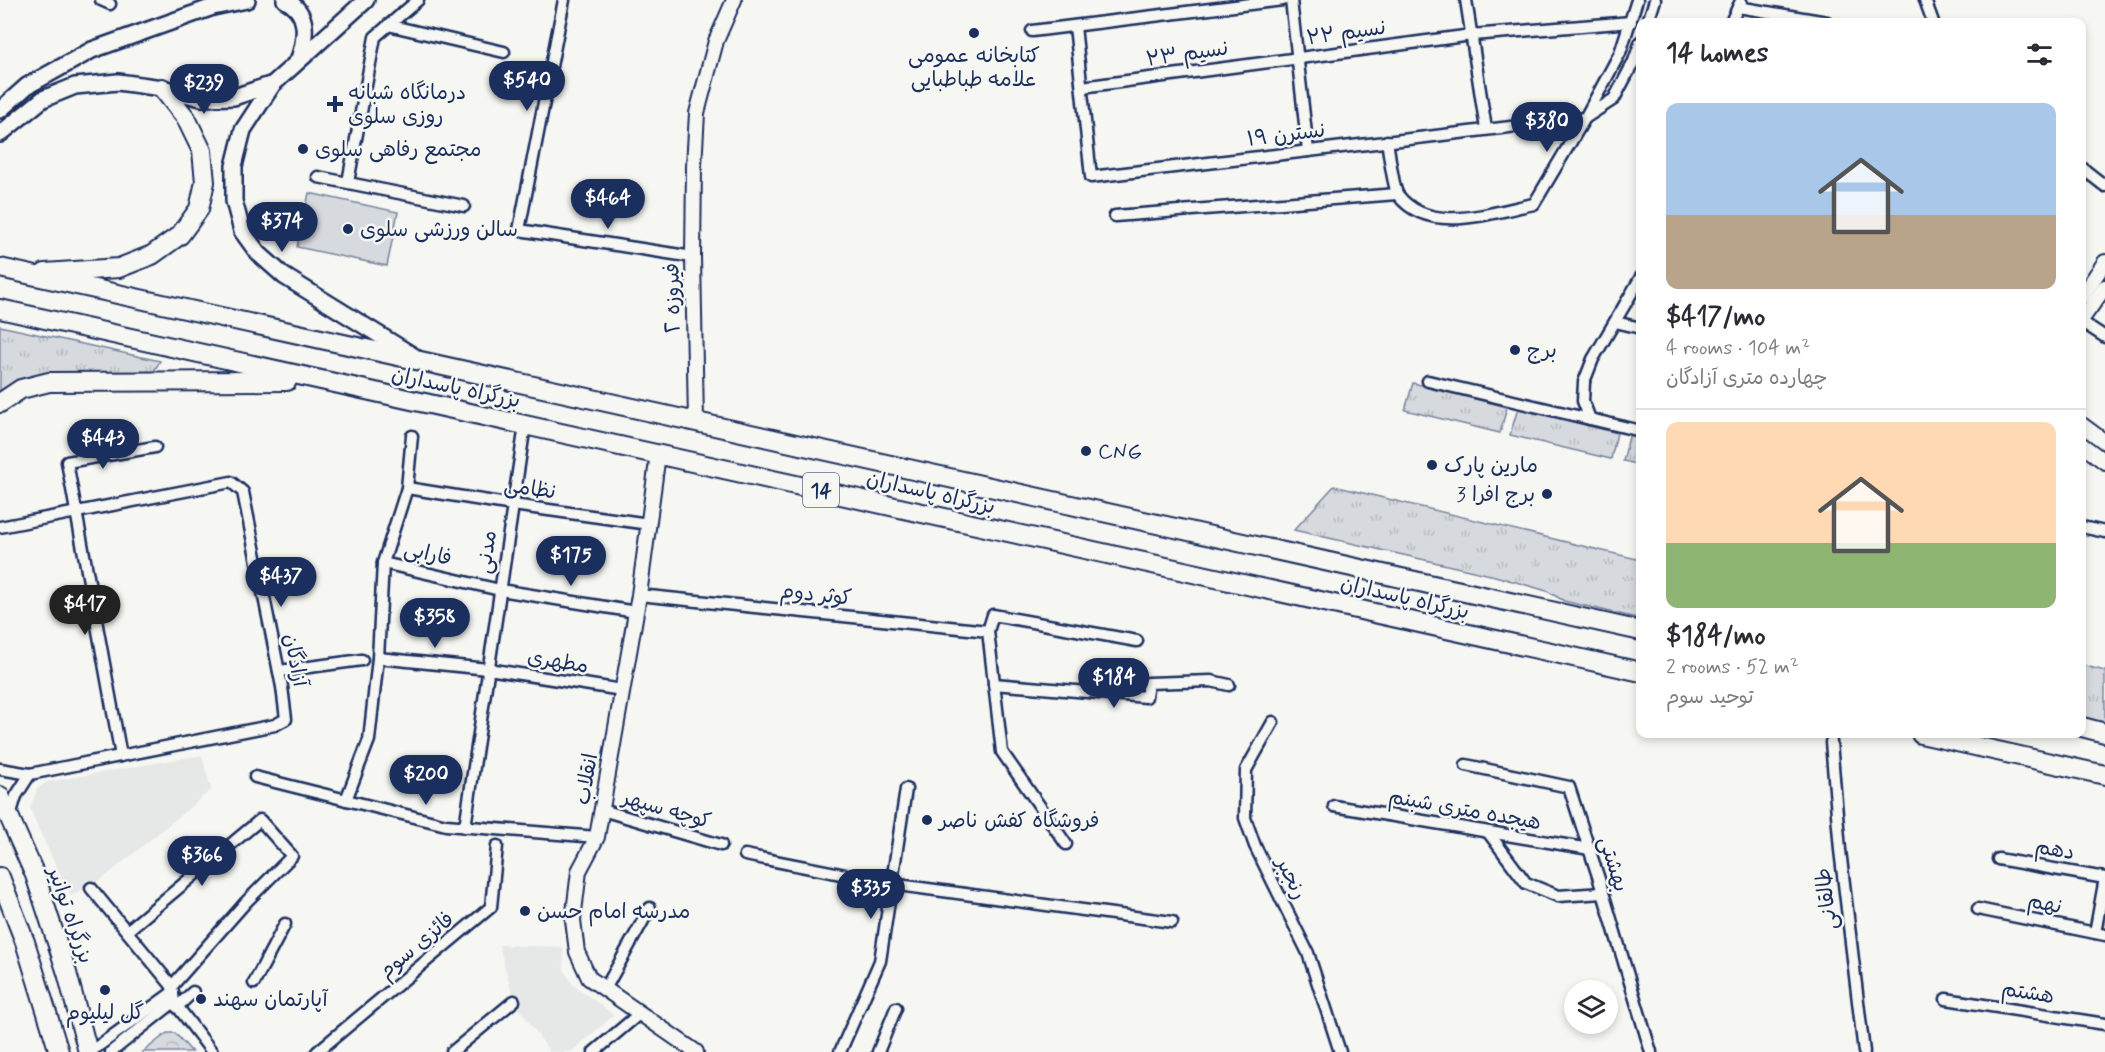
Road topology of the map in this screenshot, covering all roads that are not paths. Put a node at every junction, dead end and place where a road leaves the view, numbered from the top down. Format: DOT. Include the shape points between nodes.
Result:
graph roads {
  1 [pos="247,0"];
  2 [pos="285,0"];
  3 [pos="366,0"];
  4 [pos="418,0"];
  5 [pos="564,0"];
  6 [pos="734,0"];
  7 [pos="1283,0"];
  8 [pos="1291,0"];
  9 [pos="1466,0"];
  10 [pos="1637,0"];
  11 [pos="1655,0"];
  12 [pos="1925,0"];
  13 [pos="1739,3"];
  14 [pos="1649,18"];
  15 [pos="1733,18"];
  16 [pos="1808,18"];
  17 [pos="1931,18"];
  18 [pos="1631,22"];
  19 [pos="388,25"];
  20 [pos="1076,26"];
  21 [pos="1032,31"];
  22 [pos="1472,35"];
  23 [pos="504,52"];
  24 [pos="1636,55"];
  25 [pos="1298,58"];
  26 [pos="298,62"];
  27 [pos="273,84"];
  28 [pos="1082,87"];
  29 [pos="162,88"];
  30 [pos="0,110"];
  31 [pos="1585,118"];
  32 [pos="1485,129"];
  33 [pos="0,134"];
  34 [pos="1387,141"];
  35 [pos="1308,150"];
  36 [pos="2086,171"];
  37 [pos="318,177"];
  38 [pos="348,182"];
  39 [pos="2105,186"];
  40 [pos="1397,194"];
  41 [pos="464,206"];
  42 [pos="1115,216"];
  43 [pos="693,257"];
  44 [pos="2105,262"];
  45 [pos="0,268"];
  46 [pos="24,275"];
  47 [pos="1636,286"];
  48 [pos="2105,287"];
  49 [pos="2086,290"];
  50 [pos="0,309"];
  51 [pos="2086,315"];
  52 [pos="1615,322"];
  53 [pos="2086,324"];
  54 [pos="1636,327"];
  55 [pos="2105,337"];
  56 [pos="425,364"];
  57 [pos="321,381"];
  58 [pos="1428,381"];
  59 [pos="0,403"];
  60 [pos="1590,419"];
  61 [pos="696,423"];
  62 [pos="525,425"];
  63 [pos="2086,428"];
  64 [pos="1636,429"];
  65 [pos="412,436"];
  66 [pos="2105,442"];
  67 [pos="155,447"];
  68 [pos="2086,448"];
  69 [pos="658,454"];
  70 [pos="2105,462"];
  71 [pos="407,488"];
  72 [pos="513,505"];
  73 [pos="77,512"];
  74 [pos="649,524"];
  75 [pos="0,526"];
  76 [pos="2086,528"];
  77 [pos="2105,532"];
  78 [pos="383,563"];
  79 [pos="500,590"];
  80 [pos="639,596"];
  81 [pos="636,612"];
  82 [pos="1636,630"];
  83 [pos="988,631"];
  84 [pos="1137,640"];
  85 [pos="378,658"];
  86 [pos="362,660"];
  87 [pos="488,669"];
  88 [pos="279,671"];
  89 [pos="1636,671"];
  90 [pos="994,684"];
  91 [pos="1229,685"];
  92 [pos="622,690"];
  93 [pos="1273,722"];
  94 [pos="2086,729"];
  95 [pos="2105,733"];
  96 [pos="1939,738"];
  97 [pos="1831,742"];
  98 [pos="122,756"];
  99 [pos="1467,765"];
  100 [pos="0,770"];
  101 [pos="30,774"];
  102 [pos="2105,775"];
  103 [pos="255,777"];
  104 [pos="906,789"];
  105 [pos="0,796"];
  106 [pos="346,800"];
  107 [pos="1334,806"];
  108 [pos="602,810"];
  109 [pos="10,818"];
  110 [pos="465,827"];
  111 [pos="1488,832"];
  112 [pos="597,837"];
  113 [pos="721,844"];
  114 [pos="1066,844"];
  115 [pos="497,846"];
  116 [pos="1590,849"];
  117 [pos="746,855"];
  118 [pos="1998,859"];
  119 [pos="0,877"];
  120 [pos="2105,878"];
  121 [pos="891,884"];
  122 [pos="91,888"];
  123 [pos="1603,893"];
  124 [pos="5,899"];
  125 [pos="650,908"];
  126 [pos="1978,909"];
  127 [pos="1172,922"];
  128 [pos="285,924"];
  129 [pos="127,931"];
  130 [pos="2100,934"];
  131 [pos="254,983"];
  132 [pos="605,990"];
  133 [pos="193,992"];
  134 [pos="174,997"];
  135 [pos="1946,999"];
  136 [pos="514,1002"];
  137 [pos="896,1008"];
  138 [pos="639,1014"];
  139 [pos="2105,1024"];
  140 [pos="59,1052"];
  141 [pos="89,1052"];
  142 [pos="111,1052"];
  143 [pos="212,1052"];
  144 [pos="317,1052"];
  145 [pos="452,1052"];
  146 [pos="594,1052"];
  147 [pos="696,1052"];
  148 [pos="840,1052"];
  149 [pos="878,1052"];
  150 [pos="1340,1052"];
  151 [pos="1651,1052"];
  152 [pos="1864,1052"];
  1 -- 30 [label="main road" via="213,7 92,50 27,86"];
  2 -- 26 [label="main road" via="300,11 305,25"];
  3 -- 26 [label="main road"];
  4 -- 19 [label="street"];
  5 -- 43 [label="street" via="519,230"];
  6 -- 43 [label="street, فیروزه ٢" via="716,41 697,113"];
  7 -- 20 [label="street"];
  8 -- 25 [label="street"];
  9 -- 22 [label="street"];
  10 -- 18 [label="street"];
  11 -- 14 [label="street"];
  12 -- 17 [label="street"];
  13 -- 15 [label="street"];
  13 -- 16 [label="street"];
  18 -- 22 [label="street, نسیم ۲۲"];
  18 -- 31 [label="street" via="1620,53"];
  19 -- 23 [label="street"];
  19 -- 38 [label="street" via="375,37"];
  20 -- 21 [label="street"];
  20 -- 28 [label="street"];
  22 -- 25 [label="street, نسیم ۲۲"];
  22 -- 32 [label="street"];
  24 -- 31 [label="street" via="1614,99"];
  25 -- 28 [label="street, نسیم ۲۳"];
  25 -- 35 [label="street"];
  26 -- 27 [label="main road"];
  27 -- 29 [label="main road" via="234,97 201,98"];
  27 -- 56 [label="main road" via="243,130 234,166 234,201 242,231 258,253 284,276"];
  28 -- 35 [label="street, نسترن ۱۹" via="1090,177"];
  29 -- 33 [label="main road" via="118,82 75,86 43,99"];
  29 -- 46 [label="highway" via="186,118 202,151 205,182 199,209 180,235 152,255 119,268"];
  31 -- 32 [label="street, نسترن ۱۹"];
  31 -- 40 [label="street" via="1534,204 1457,220 1419,214"];
  32 -- 34 [label="street, نسترن ۱۹"];
  34 -- 35 [label="street, نسترن ۱۹"];
  34 -- 40 [label="street"];
  36 -- 39 [label="street"];
  37 -- 38 [label="street"];
  38 -- 41 [label="street"];
  40 -- 42 [label="street"];
  43 -- 61 [label="street, فیروزه ٢"];
  44 -- 49 [label="street"];
  45 -- 46 [label="highway, بزرگراه پاسداران / 14"];
  46 -- 56 [label="highway, بزرگراه پاسداران / 14"];
  47 -- 52 [label="street"];
  48 -- 51 [label="street"];
  50 -- 57 [label="highway, بزرگراه پاسداران / 14"];
  52 -- 54 [label="street"];
  52 -- 60 [label="street" via="1584,382 1583,401"];
  53 -- 55 [label="street"];
  56 -- 61 [label="highway, بزرگراه پاسداران / 14"];
  57 -- 59 [label="highway" via="49,382 21,389"];
  57 -- 62 [label="highway, بزرگراه پاسداران / 14"];
  58 -- 60 [label="street"];
  60 -- 64 [label="street"];
  61 -- 82 [label="highway, بزرگراه پاسداران / 14"];
  62 -- 69 [label="highway, بزرگراه پاسداران / 14"];
  62 -- 72 [label="street, مدنی"];
  63 -- 66 [label="street"];
  65 -- 71 [label="street"];
  67 -- 73 [label="street" via="67,462"];
  68 -- 70 [label="street"];
  69 -- 74 [label="street, انقلاب"];
  69 -- 89 [label="highway, بزرگراه پاسداران / 14"];
  71 -- 72 [label="street, نظامی"];
  71 -- 78 [label="street"];
  72 -- 74 [label="street, نظامی"];
  72 -- 79 [label="street, مدنی"];
  73 -- 75 [label="street, آزادگان"];
  73 -- 88 [label="street, آزادگان" via="231,482 243,492"];
  73 -- 98 [label="street"];
  74 -- 80 [label="street, انقلاب"];
  76 -- 77 [label="street"];
  78 -- 79 [label="street, فارابی"];
  78 -- 85 [label="street"];
  79 -- 81 [label="street, فارابی"];
  79 -- 87 [label="street, مدنی"];
  80 -- 81 [label="street, انقلاب"];
  80 -- 83 [label="street, کوثر دوم"];
  81 -- 92 [label="street, انقلاب"];
  83 -- 84 [label="street" via="993,615"];
  83 -- 90 [label="street"];
  85 -- 87 [label="street, مطهری"];
  85 -- 106 [label="street" via="369,740"];
  86 -- 88 [label="street"];
  87 -- 92 [label="street, مطهری"];
  87 -- 110 [label="street, مدنی"];
  88 -- 98 [label="street, آزادگان" via="286,719"];
  90 -- 91 [label="street" via="1146,697 1148,683 1211,681"];
  90 -- 114 [label="street" via="1002,752"];
  92 -- 108 [label="street, انقلاب"];
  93 -- 150 [label="street, رنجبر" via="1246,770 1245,818 1254,846 1308,953"];
  94 -- 95 [label="highway"];
  96 -- 102 [label="highway"];
  97 -- 152 [label="street, طالقانی"];
  98 -- 101 [label="street, آزادگان"];
  99 -- 116 [label="street, بهشتی" via="1569,787"];
  100 -- 101 [label="street, آزادگان"];
  101 -- 109 [label="street" via="16,796"];
  103 -- 106 [label="street"];
  104 -- 121 [label="street"];
  105 -- 109 [label="highway, بزرگراه توانیر"];
  106 -- 110 [label="street"];
  107 -- 111 [label="street, هیجده متری شبنم"];
  108 -- 112 [label="street, انقلاب"];
  108 -- 113 [label="street, کوچه سپهر"];
  109 -- 141 [label="highway, بزرگراه توانیر" via="67,972"];
  110 -- 112 [label="street"];
  111 -- 116 [label="street, هیجده متری شبنم"];
  111 -- 123 [label="street" via="1526,883 1558,896"];
  112 -- 132 [label="street, انقلاب" via="579,871 573,920 577,952 589,978"];
  115 -- 144 [label="street, فائزی سوم" via="491,907"];
  116 -- 123 [label="street, بهشتی"];
  117 -- 121 [label="street"];
  118 -- 120 [label="street, دهم"];
  119 -- 124 [label="highway"];
  120 -- 130 [label="street"];
  121 -- 127 [label="street"];
  121 -- 148 [label="street" via="880,961"];
  122 -- 129 [label="street"];
  123 -- 151 [label="street, بهشتی"];
  124 -- 140 [label="highway" via="25,942"];
  125 -- 132 [label="street"];
  126 -- 130 [label="street, نهم"];
  128 -- 131 [label="street"];
  129 -- 134 [label="street"];
  129 -- 134 [label="street" via="260,820 292,856 246,902"];
  132 -- 138 [label="street, انقلاب"];
  133 -- 134 [label="street"];
  134 -- 141 [label="street"];
  134 -- 142 [label="street"];
  134 -- 143 [label="street"];
  135 -- 139 [label="street, هشتم"];
  136 -- 145 [label="street"];
  137 -- 149 [label="street"];
  138 -- 146 [label="street"];
  138 -- 147 [label="street, انقلاب"];
}
